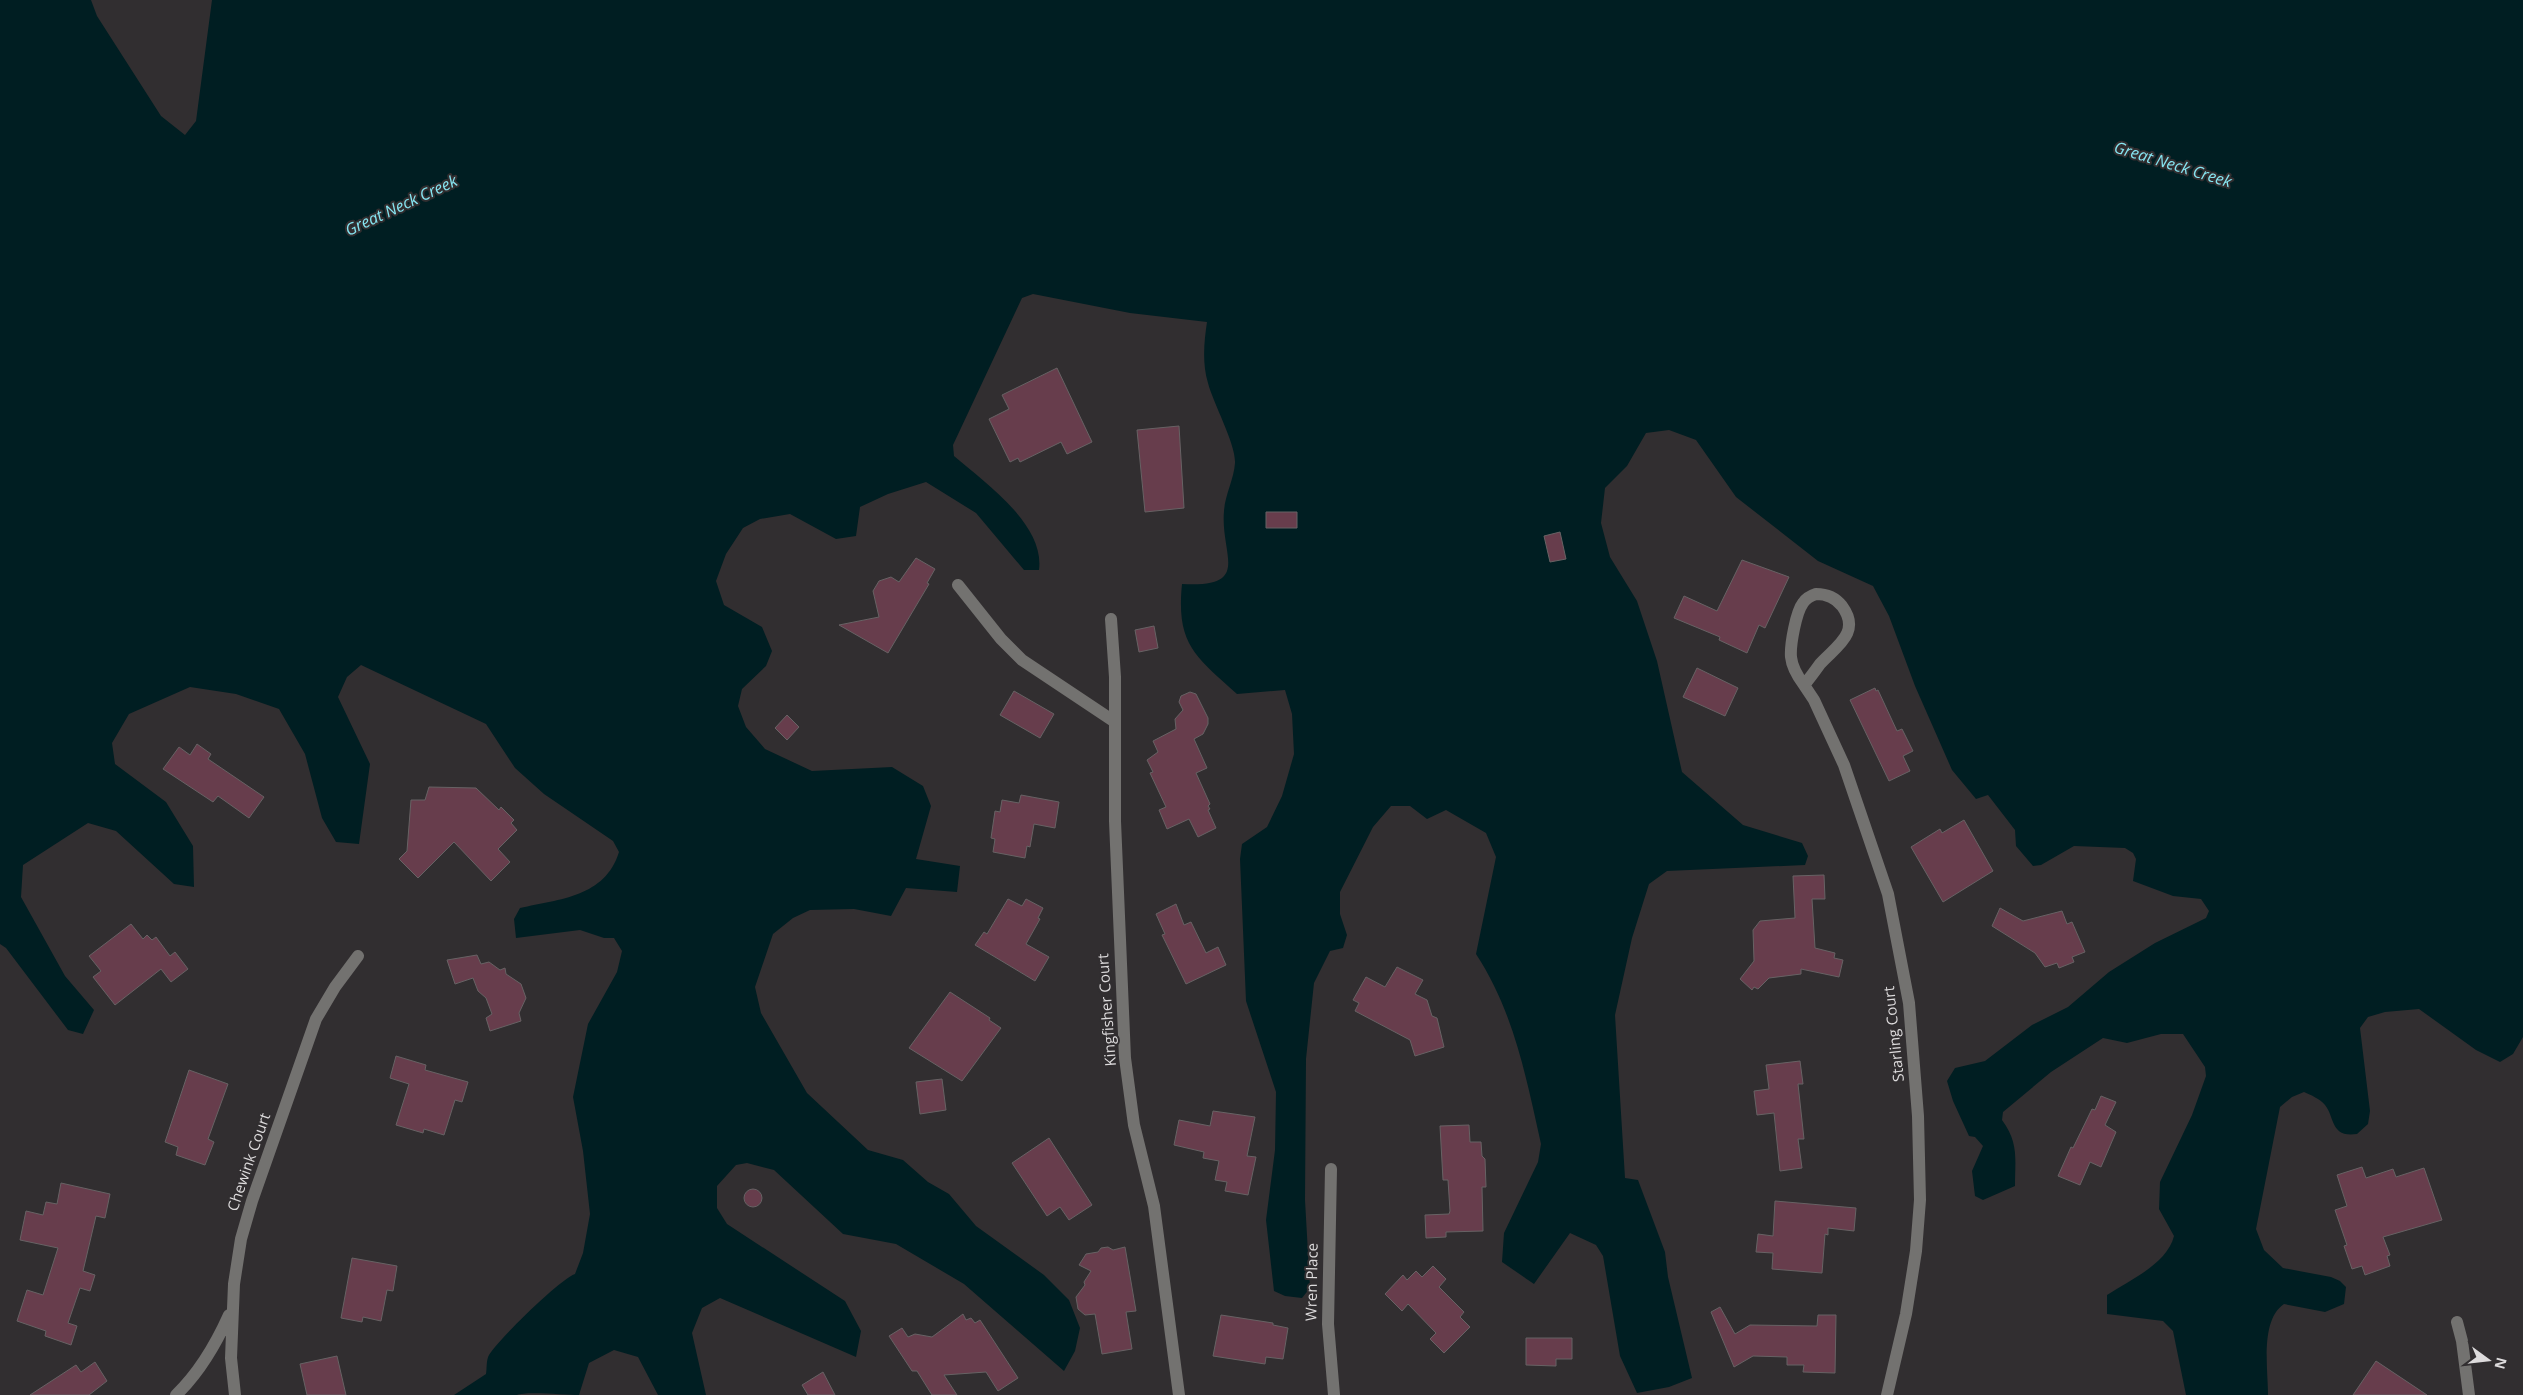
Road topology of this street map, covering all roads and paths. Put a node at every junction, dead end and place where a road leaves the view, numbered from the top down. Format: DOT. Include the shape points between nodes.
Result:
graph roads {
  1 [pos="958,585"];
  2 [pos="1111,619"];
  3 [pos="1804,686"];
  4 [pos="1115,722"];
  5 [pos="358,956"];
  6 [pos="1331,1169"];
  7 [pos="232,1308"];
  8 [pos="2456,1322"];
  9 [pos="176,1395"];
  10 [pos="235,1395"];
  11 [pos="1180,1395"];
  12 [pos="1334,1395"];
  13 [pos="1888,1395"];
  14 [pos="2469,1395"];
  1 -- 4 [label="street" via="1022,660"];
  2 -- 4 [label="street, Kingfisher Court"];
  3 -- 3 [label="street, Starling Court" via="1791,658 1791,642 1801,604 1816,594 1826,594 1838,601 1845,611 1848,634"];
  3 -- 13 [label="street, Starling Court" via="1814,700 1844,765 1888,894 1909,1003 1918,1116 1920,1200 1906,1314"];
  4 -- 11 [label="street, Kingfisher Court" via="1115,821 1125,1058 1134,1125 1154,1206"];
  5 -- 7 [label="street, Chewink Court" via="316,1020 252,1200 241,1240"];
  6 -- 12 [label="street, Wren Place" via="1328,1324"];
  7 -- 9 [label="street" via="221,1333 191,1381"];
  7 -- 10 [label="street, Chewink Court" via="231,1358"];
  8 -- 14 [label="street" via="2462,1341"];
}
